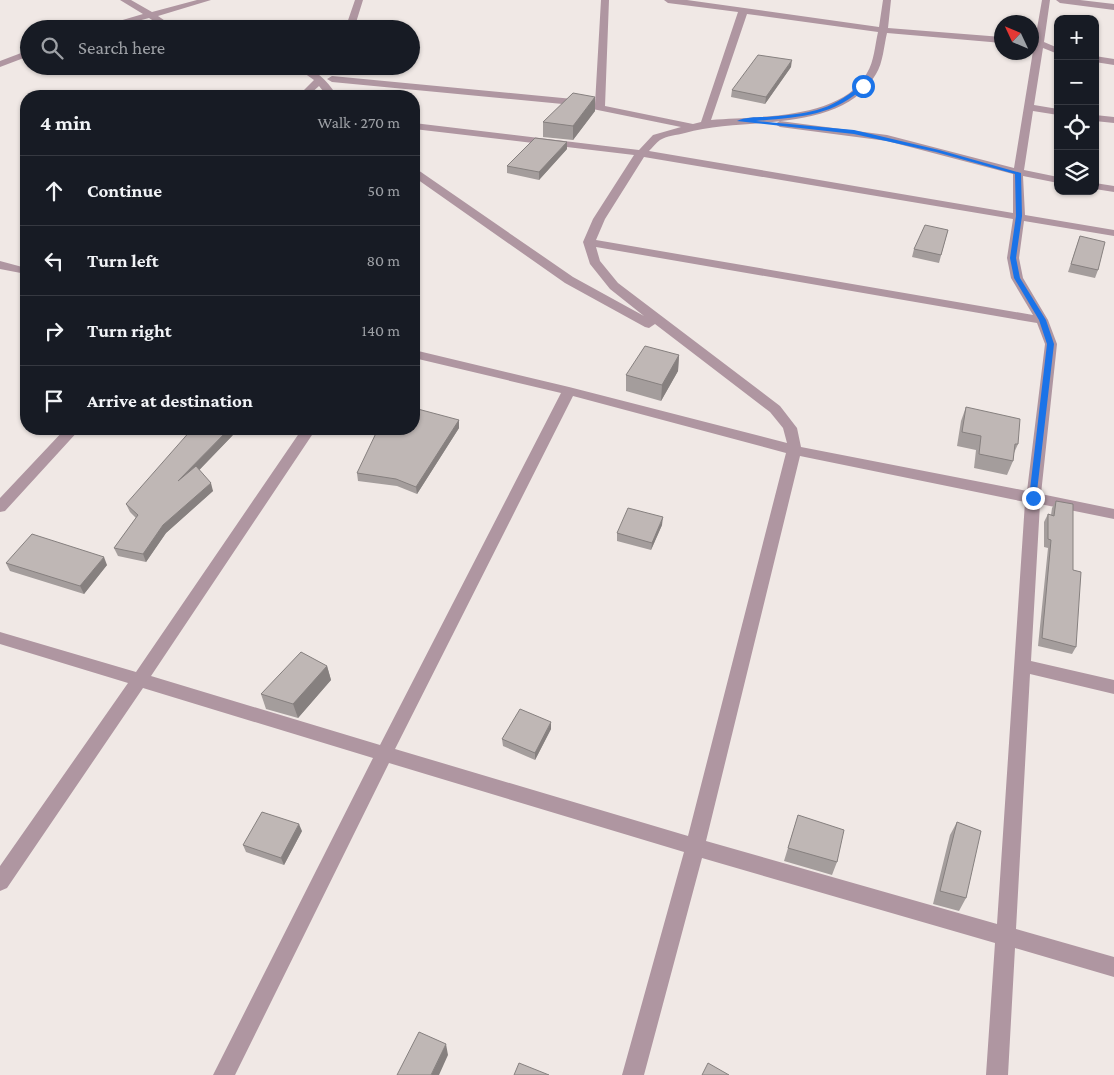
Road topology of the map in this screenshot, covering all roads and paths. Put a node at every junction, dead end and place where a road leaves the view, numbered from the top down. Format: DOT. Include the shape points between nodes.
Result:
graph roads {
  1 [pos="124,0"];
  2 [pos="207,0"];
  3 [pos="359,0"];
  4 [pos="605,0"];
  5 [pos="668,0"];
  6 [pos="887,0"];
  7 [pos="1046,0"];
  8 [pos="1060,0"];
  9 [pos="723,4"];
  10 [pos="1114,7"];
  11 [pos="743,11"];
  12 [pos="148,14"];
  13 [pos="127,20"];
  14 [pos="158,20"];
  15 [pos="352,20"];
  16 [pos="1039,27"];
  17 [pos="883,30"];
  18 [pos="994,39"];
  19 [pos="1039,44"];
  20 [pos="1054,49"];
  21 [pos="20,56"];
  22 [pos="1033,60"];
  23 [pos="1099,60"];
  24 [pos="1114,62"];
  25 [pos="0,64"];
  26 [pos="312,75"];
  27 [pos="334,75"];
  28 [pos="320,80"];
  29 [pos="331,88"];
  30 [pos="309,90"];
  31 [pos="367,90"];
  32 [pos="420,93"];
  33 [pos="600,106"];
  34 [pos="1029,108"];
  35 [pos="1054,111"];
  36 [pos="1099,118"];
  37 [pos="1114,120"];
  38 [pos="740,121"];
  39 [pos="699,125"];
  40 [pos="420,127"];
  41 [pos="641,153"];
  42 [pos="1018,173"];
  43 [pos="420,176"];
  44 [pos="1054,179"];
  45 [pos="1099,187"];
  46 [pos="1114,189"];
  47 [pos="1019,216"];
  48 [pos="1114,233"];
  49 [pos="589,242"];
  50 [pos="3,269"];
  51 [pos="20,270"];
  52 [pos="1042,320"];
  53 [pos="692,347"];
  54 [pos="420,355"];
  55 [pos="569,392"];
  56 [pos="67,435"];
  57 [pos="305,435"];
  58 [pos="794,450"];
  59 [pos="1033,498"];
  60 [pos="0,507"];
  61 [pos="1114,514"];
  62 [pos="0,638"];
  63 [pos="1024,666"];
  64 [pos="139,681"];
  65 [pos="1114,687"];
  66 [pos="385,752"];
  67 [pos="695,847"];
  68 [pos="0,882"];
  69 [pos="1007,937"];
  70 [pos="1114,967"];
  71 [pos="224,1075"];
  72 [pos="633,1075"];
  73 [pos="997,1075"];
  1 -- 12 [label="street"];
  2 -- 12 [label="street"];
  3 -- 15 [label="street"];
  4 -- 33 [label="street"];
  5 -- 9 [label="street"];
  6 -- 17 [label="street"];
  7 -- 16 [label="street"];
  8 -- 10 [label="street"];
  9 -- 11 [label="street"];
  11 -- 17 [label="street"];
  11 -- 39 [label="street"];
  12 -- 13 [label="street"];
  12 -- 14 [label="street"];
  17 -- 18 [label="street"];
  17 -- 38 [label="street" via="873,72 863,86 846,100 828,109 801,115"];
  19 -- 20 [label="street"];
  21 -- 25 [label="street"];
  22 -- 34 [label="street"];
  23 -- 24 [label="street"];
  26 -- 28 [label="street"];
  27 -- 29 [label="street"];
  28 -- 29 [label="street"];
  28 -- 30 [label="street"];
  29 -- 31 [label="street"];
  32 -- 33 [label="street"];
  33 -- 39 [label="street"];
  34 -- 35 [label="street"];
  34 -- 42 [label="street"];
  36 -- 37 [label="street"];
  38 -- 39 [label="street"];
  38 -- 42 [label="street" via="854,132"];
  39 -- 41 [label="street" via="657,137"];
  40 -- 41 [label="street"];
  41 -- 47 [label="street"];
  41 -- 49 [label="street" via="599,219"];
  42 -- 44 [label="street"];
  42 -- 47 [label="street"];
  43 -- 53 [label="street" via="569,280"];
  45 -- 46 [label="street"];
  47 -- 48 [label="street"];
  47 -- 52 [label="street" via="1013,258 1017,278"];
  49 -- 52 [label="street"];
  49 -- 53 [label="street" via="594,262 614,286"];
  50 -- 51 [label="street"];
  52 -- 59 [label="street" via="1051,344"];
  53 -- 58 [label="street" via="776,409 795,437"];
  54 -- 55 [label="street"];
  55 -- 58 [label="street"];
  55 -- 66 [label="street"];
  56 -- 60 [label="street"];
  57 -- 64 [label="street"];
  58 -- 59 [label="street"];
  58 -- 67 [label="street"];
  59 -- 61 [label="street"];
  59 -- 63 [label="street"];
  62 -- 64 [label="street"];
  63 -- 65 [label="street"];
  63 -- 69 [label="street"];
  64 -- 66 [label="street"];
  64 -- 68 [label="street"];
  66 -- 67 [label="street"];
  66 -- 71 [label="street"];
  67 -- 69 [label="street"];
  67 -- 72 [label="street"];
  69 -- 70 [label="street"];
  69 -- 73 [label="street"];
}
